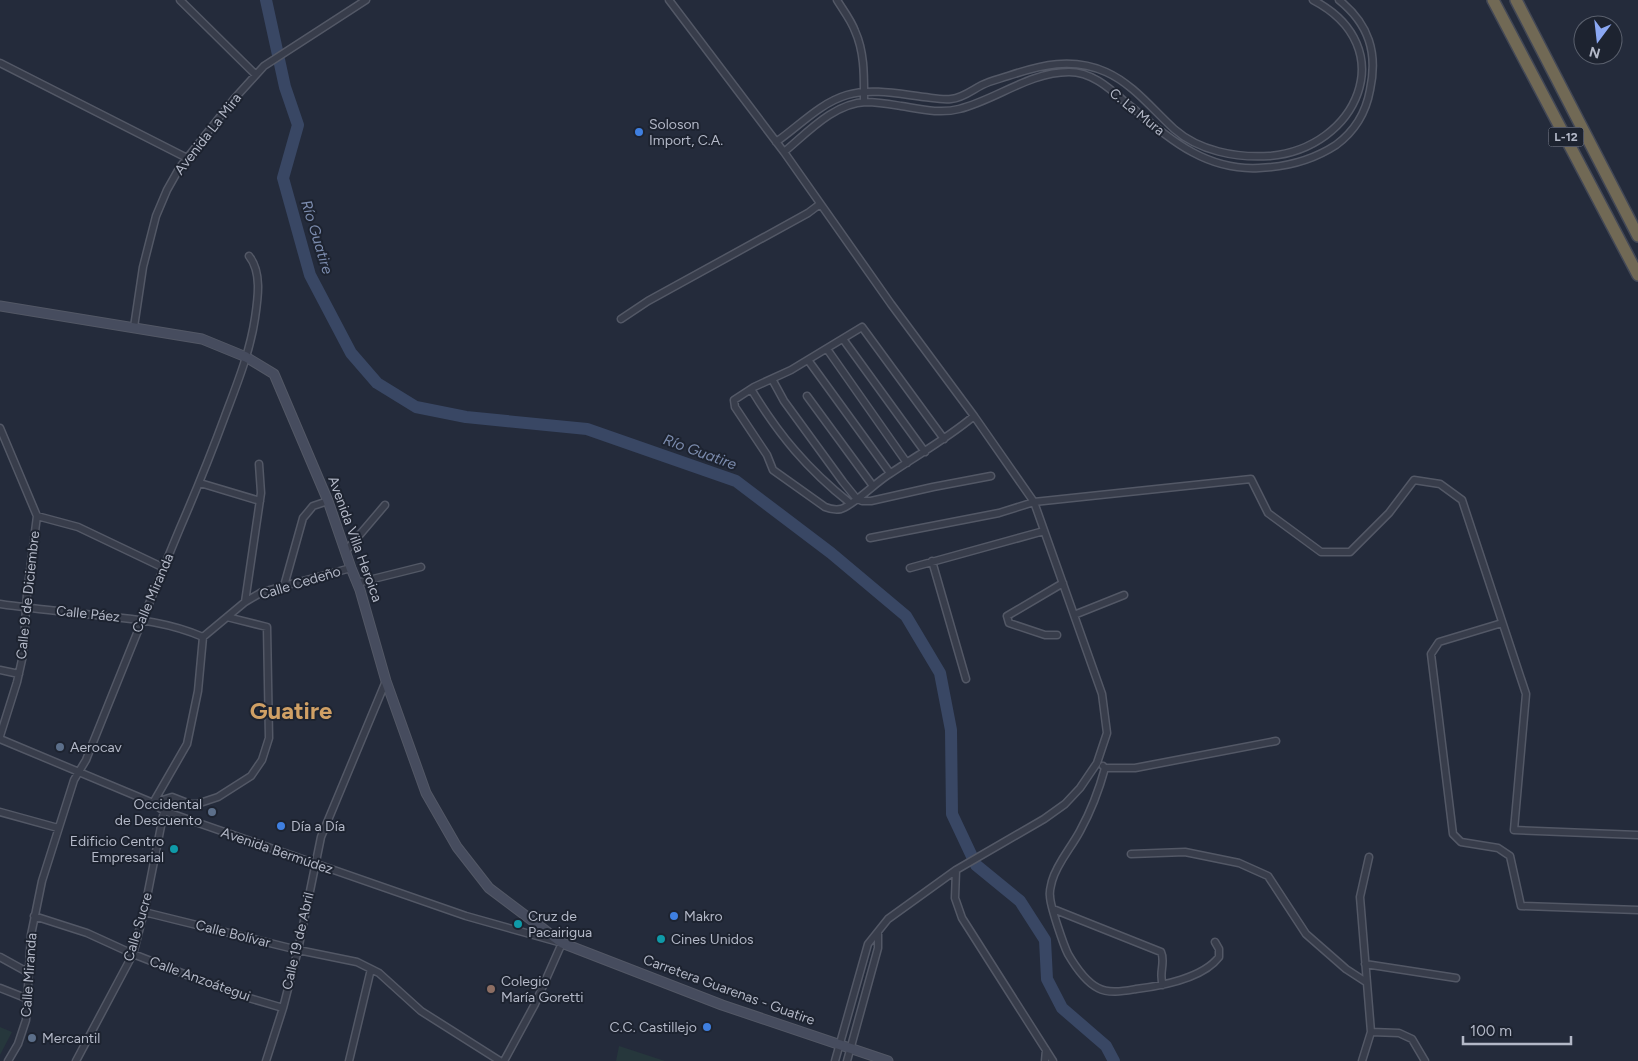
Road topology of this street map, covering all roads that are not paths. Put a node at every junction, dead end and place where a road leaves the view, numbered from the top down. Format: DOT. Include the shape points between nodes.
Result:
graph roads {
  1 [pos="180,0"];
  2 [pos="366,0"];
  3 [pos="670,0"];
  4 [pos="837,0"];
  5 [pos="1313,0"];
  6 [pos="1339,0"];
  7 [pos="1493,0"];
  8 [pos="1516,0"];
  9 [pos="0,63"];
  10 [pos="256,75"];
  11 [pos="864,92"];
  12 [pos="864,102"];
  13 [pos="776,142"];
  14 [pos="784,152"];
  15 [pos="187,158"];
  16 [pos="820,204"];
  17 [pos="1638,236"];
  18 [pos="249,256"];
  19 [pos="1638,275"];
  20 [pos="0,306"];
  21 [pos="621,318"];
  22 [pos="134,327"];
  23 [pos="843,339"];
  24 [pos="827,349"];
  25 [pos="246,357"];
  26 [pos="808,360"];
  27 [pos="772,379"];
  28 [pos="751,389"];
  29 [pos="807,396"];
  30 [pos="974,416"];
  31 [pos="0,428"];
  32 [pos="944,439"];
  33 [pos="925,452"];
  34 [pos="907,463"];
  35 [pos="259,464"];
  36 [pos="890,473"];
  37 [pos="991,476"];
  38 [pos="200,483"];
  39 [pos="873,486"];
  40 [pos="856,498"];
  41 [pos="328,500"];
  42 [pos="260,501"];
  43 [pos="1034,502"];
  44 [pos="850,503"];
  45 [pos="385,505"];
  46 [pos="37,516"];
  47 [pos="1044,531"];
  48 [pos="870,538"];
  49 [pos="345,552"];
  50 [pos="932,561"];
  51 [pos="421,567"];
  52 [pos="164,568"];
  53 [pos="350,568"];
  54 [pos="910,568"];
  55 [pos="357,583"];
  56 [pos="1063,583"];
  57 [pos="284,586"];
  58 [pos="1124,595"];
  59 [pos="246,602"];
  60 [pos="0,604"];
  61 [pos="26,608"];
  62 [pos="1074,615"];
  63 [pos="227,617"];
  64 [pos="141,620"];
  65 [pos="1502,623"];
  66 [pos="1057,635"];
  67 [pos="203,637"];
  68 [pos="0,670"];
  69 [pos="19,674"];
  70 [pos="966,680"];
  71 [pos="386,682"];
  72 [pos="0,738"];
  73 [pos="1276,741"];
  74 [pos="1098,763"];
  75 [pos="1105,768"];
  76 [pos="78,772"];
  77 [pos="153,804"];
  78 [pos="164,811"];
  79 [pos="0,812"];
  80 [pos="58,828"];
  81 [pos="1638,836"];
  82 [pos="1131,854"];
  83 [pos="1369,856"];
  84 [pos="314,864"];
  85 [pos="956,870"];
  86 [pos="1053,909"];
  87 [pos="1638,910"];
  88 [pos="144,912"];
  89 [pos="34,916"];
  90 [pos="878,932"];
  91 [pos="1215,942"];
  92 [pos="562,943"];
  93 [pos="298,950"];
  94 [pos="133,954"];
  95 [pos="0,957"];
  96 [pos="1365,964"];
  97 [pos="371,969"];
  98 [pos="29,973"];
  99 [pos="1456,978"];
  100 [pos="1366,982"];
  101 [pos="1163,985"];
  102 [pos="0,988"];
  103 [pos="28,999"];
  104 [pos="283,1008"];
  105 [pos="1371,1032"];
  106 [pos="839,1044"];
  107 [pos="850,1048"];
  108 [pos="1046,1050"];
  109 [pos="8,1061"];
  110 [pos="76,1061"];
  111 [pos="266,1061"];
  112 [pos="349,1061"];
  113 [pos="500,1061"];
  114 [pos="504,1061"];
  115 [pos="835,1061"];
  116 [pos="847,1061"];
  117 [pos="888,1061"];
  118 [pos="1045,1061"];
  119 [pos="1053,1061"];
  120 [pos="1362,1061"];
  121 [pos="1425,1061"];
  1 -- 10 [label="street"];
  2 -- 10 [label="street, Avenida La Mira" via="264,66"];
  3 -- 13 [label="street"];
  4 -- 11 [label="street" via="859,41 864,66"];
  5 -- 11 [label="street" via="1345,23 1353,36 1359,50 1361,81 1357,97 1342,120 1319,139 1286,153 1250,156 1208,148 1176,130 1122,82 1083,65 1067,63 1036,67 949,100"];
  6 -- 12 [label="street, C. La Mura" via="1359,20 1372,51 1374,69 1365,111 1343,139 1314,157 1291,164 1228,167 1198,156 1167,137 1101,83 1076,73 1043,76 952,110 935,111"];
  7 -- 19 [label="highway, L-12"];
  8 -- 17 [label="highway, L-12"];
  9 -- 15 [label="street"];
  10 -- 15 [label="street, Avenida La Mira"];
  11 -- 12 [label="street"];
  11 -- 13 [label="street" via="846,95 819,109"];
  12 -- 14 [label="street, C. La Mura" via="840,109"];
  13 -- 14 [label="street"];
  14 -- 16 [label="street"];
  15 -- 22 [label="street, Avenida La Mira" via="167,190 156,216 143,267"];
  16 -- 21 [label="street"];
  16 -- 30 [label="street"];
  18 -- 25 [label="street, Calle Miranda" via="257,271 257,288 255,318"];
  20 -- 22 [label="main road, Avenida Villa Heroica"];
  22 -- 25 [label="main road, Avenida Villa Heroica" via="202,339"];
  23 -- 24 [label="street"];
  23 -- 32 [label="street" via="862,327"];
  23 -- 33 [label="street"];
  24 -- 26 [label="street"];
  24 -- 34 [label="street"];
  25 -- 38 [label="street, Calle Miranda"];
  25 -- 41 [label="main road, Avenida Villa Heroica" via="274,374"];
  26 -- 27 [label="street"];
  26 -- 36 [label="street"];
  27 -- 28 [label="street"];
  27 -- 40 [label="street" via="784,401"];
  28 -- 44 [label="street" via="801,460"];
  28 -- 44 [label="street" via="734,400 735,407 768,456 773,470 825,507 841,509"];
  29 -- 39 [label="street"];
  30 -- 32 [label="street"];
  30 -- 43 [label="street"];
  31 -- 46 [label="street, Calle 9 de Diciembre"];
  32 -- 33 [label="street"];
  33 -- 34 [label="street"];
  34 -- 36 [label="street"];
  35 -- 42 [label="street"];
  36 -- 39 [label="street"];
  37 -- 40 [label="street" via="871,501"];
  38 -- 42 [label="street"];
  38 -- 52 [label="street, Calle Miranda"];
  39 -- 40 [label="street"];
  40 -- 44 [label="street"];
  41 -- 49 [label="main road, Avenida Villa Heroica"];
  41 -- 57 [label="street" via="313,506 303,518"];
  42 -- 59 [label="street"];
  43 -- 47 [label="street"];
  43 -- 48 [label="street" via="999,513"];
  43 -- 65 [label="street" via="1251,480 1268,513 1313,547 1321,552 1350,552 1389,513 1414,480 1440,484 1462,500"];
  45 -- 49 [label="street"];
  46 -- 52 [label="street" via="78,527"];
  46 -- 61 [label="street, Calle 9 de Diciembre"];
  47 -- 50 [label="street"];
  47 -- 56 [label="street"];
  49 -- 53 [label="main road, Avenida Villa Heroica"];
  50 -- 54 [label="street"];
  50 -- 70 [label="street"];
  51 -- 55 [label="street"];
  52 -- 64 [label="street, Calle Miranda"];
  53 -- 55 [label="main road, Avenida Villa Heroica"];
  53 -- 57 [label="street, Calle Cedeño"];
  55 -- 71 [label="main road, Avenida Villa Heroica"];
  56 -- 62 [label="street"];
  56 -- 66 [label="street" via="1007,616 1009,624 1045,635"];
  57 -- 59 [label="street, Calle Cedeño" via="262,592"];
  58 -- 62 [label="street"];
  59 -- 63 [label="street, Calle Cedeño"];
  60 -- 61 [label="street, Calle Páez"];
  61 -- 64 [label="street, Calle Páez"];
  61 -- 69 [label="street, Calle 9 de Diciembre"];
  62 -- 74 [label="street" via="1102,694 1107,733"];
  63 -- 67 [label="street, Calle Cedeño"];
  63 -- 77 [label="street" via="267,627 269,738 262,760 251,776 218,797 190,804 172,797"];
  64 -- 67 [label="street, Calle Páez" via="186,629"];
  64 -- 76 [label="street, Calle Miranda" via="86,760"];
  65 -- 81 [label="street" via="1526,694 1514,830"];
  65 -- 87 [label="street" via="1439,642 1431,654 1453,834 1460,842 1498,848 1510,856 1521,906"];
  67 -- 77 [label="street" via="198,691 187,744"];
  68 -- 69 [label="street"];
  69 -- 72 [label="street, Calle 9 de Diciembre"];
  71 -- 84 [label="street, Calle 19 de Abril" via="321,838"];
  71 -- 92 [label="main road, Avenida Villa Heroica" via="426,793 456,847 489,888"];
  72 -- 76 [label="street, Avenida Bermúdez"];
  73 -- 75 [label="street" via="1135,768"];
  74 -- 75 [label="street"];
  74 -- 85 [label="street" via="1065,804"];
  75 -- 86 [label="street" via="1080,831 1053,878 1050,895"];
  76 -- 77 [label="street, Avenida Bermúdez"];
  76 -- 80 [label="street, Calle Miranda"];
  77 -- 78 [label="street, Avenida Bermúdez"];
  78 -- 84 [label="street, Avenida Bermúdez"];
  78 -- 88 [label="street, Calle Sucre"];
  79 -- 80 [label="street"];
  80 -- 89 [label="street, Calle Miranda"];
  82 -- 100 [label="street" via="1185,852 1239,863 1268,876 1306,934"];
  83 -- 96 [label="street" via="1360,897"];
  84 -- 92 [label="street, Avenida Bermúdez" via="466,916"];
  84 -- 93 [label="street, Calle 19 de Abril"];
  85 -- 90 [label="street" via="888,919"];
  85 -- 108 [label="street" via="955,898 962,918"];
  86 -- 101 [label="street" via="1161,952"];
  86 -- 101 [label="street" via="1068,954 1091,984 1112,991"];
  88 -- 93 [label="street, Calle Bolívar"];
  88 -- 94 [label="street, Calle Sucre"];
  89 -- 94 [label="street, Calle Anzoátegui" via="87,932"];
  89 -- 98 [label="street, Calle Miranda"];
  90 -- 106 [label="street" via="868,944"];
  90 -- 107 [label="street" via="878,948"];
  91 -- 101 [label="street" via="1220,957 1217,960 1187,978"];
  92 -- 106 [label="main road, Carretera Guarenas - Guatire" via="722,1005"];
  92 -- 114 [label="street" via="535,1004"];
  93 -- 97 [label="street, Calle Bolívar" via="357,962"];
  93 -- 104 [label="street, Calle 19 de Abril"];
  94 -- 104 [label="street, Calle Anzoátegui"];
  94 -- 110 [label="street, Calle Sucre"];
  95 -- 98 [label="street"];
  96 -- 99 [label="street"];
  96 -- 100 [label="street"];
  97 -- 112 [label="street"];
  97 -- 113 [label="street, Calle Bolívar" via="421,1011"];
  98 -- 103 [label="street, Calle Miranda"];
  100 -- 105 [label="street"];
  102 -- 103 [label="street"];
  103 -- 109 [label="street, Calle Miranda" via="26,1020"];
  104 -- 111 [label="street, Calle 19 de Abril"];
  105 -- 120 [label="street"];
  105 -- 121 [label="street" via="1399,1033 1412,1039"];
  106 -- 107 [label="main road, Carretera Guarenas - Guatire"];
  106 -- 115 [label="street"];
  107 -- 116 [label="street"];
  107 -- 117 [label="main road, Carretera Guarenas - Guatire"];
  108 -- 118 [label="street"];
  108 -- 119 [label="street"];
}
